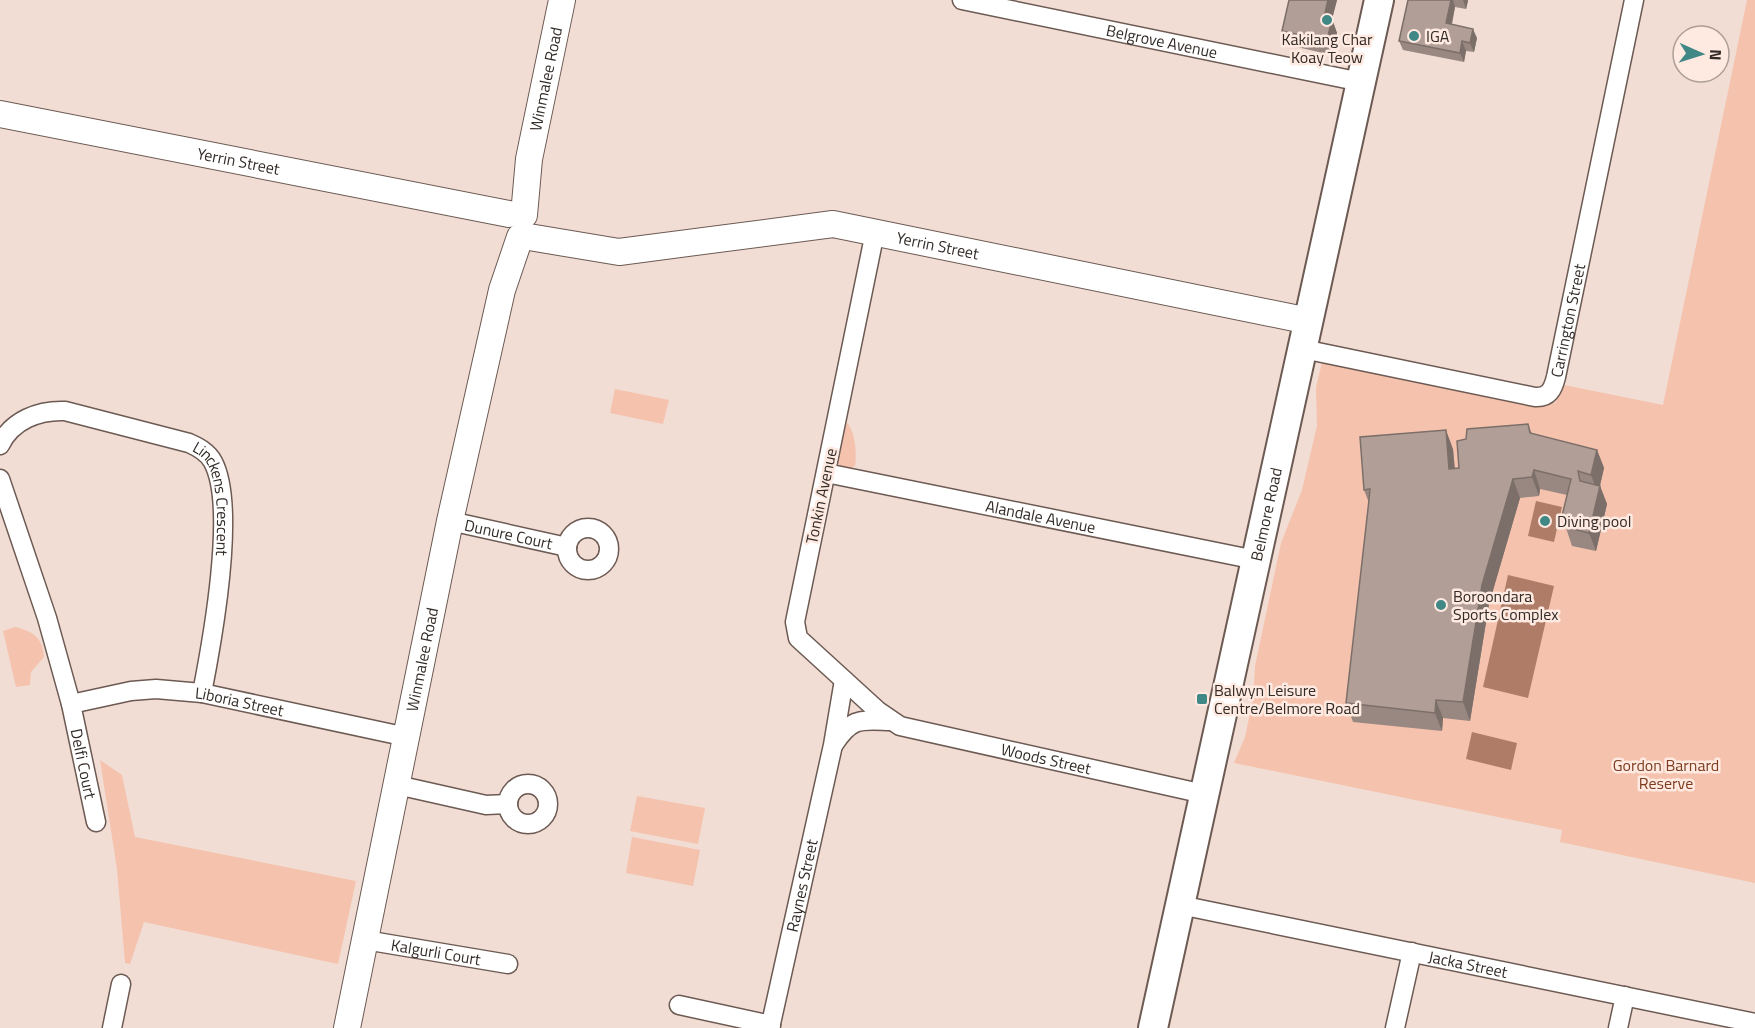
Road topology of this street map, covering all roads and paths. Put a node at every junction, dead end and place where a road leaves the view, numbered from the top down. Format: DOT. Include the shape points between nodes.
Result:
graph roads {
  1 [pos="562,0"];
  2 [pos="962,0"];
  3 [pos="1379,0"];
  4 [pos="1634,0"];
  5 [pos="1361,82"];
  6 [pos="0,114"];
  7 [pos="516,225"];
  8 [pos="875,232"];
  9 [pos="1309,321"];
  10 [pos="1303,349"];
  11 [pos="0,445"];
  12 [pos="826,472"];
  13 [pos="0,479"];
  14 [pos="450,521"];
  15 [pos="567,547"];
  16 [pos="1256,560"];
  17 [pos="844,680"];
  18 [pos="202,693"];
  19 [pos="71,704"];
  20 [pos="890,721"];
  21 [pos="407,737"];
  22 [pos="833,745"];
  23 [pos="397,785"];
  24 [pos="1204,794"];
  25 [pos="508,804"];
  26 [pos="96,822"];
  27 [pos="1180,905"];
  28 [pos="365,940"];
  29 [pos="1412,952"];
  30 [pos="508,964"];
  31 [pos="121,984"];
  32 [pos="1625,996"];
  33 [pos="679,1005"];
  34 [pos="1755,1023"];
  35 [pos="771,1027"];
  36 [pos="112,1028"];
  37 [pos="347,1028"];
  38 [pos="1153,1028"];
  39 [pos="1395,1028"];
  40 [pos="1618,1028"];
  1 -- 7 [label="street, Winmalee Road"];
  2 -- 5 [label="street, Belgrove Avenue"];
  3 -- 5 [label="main road, Belmore Road"];
  4 -- 10 [label="street, Carrington Street" via="1551,392 1535,397"];
  5 -- 9 [label="main road, Belmore Road"];
  6 -- 7 [label="street, Yerrin Street" via="475,209"];
  7 -- 8 [label="street, Yerrin Street" via="563,241 619,252 826,224"];
  7 -- 14 [label="street, Winmalee Road"];
  8 -- 9 [label="street, Yerrin Street"];
  8 -- 12 [label="street, Tonkin Avenue"];
  9 -- 10 [label="main road, Belmore Road"];
  10 -- 16 [label="main road, Belmore Road"];
  11 -- 18 [label="street, Linckens Crescent" via="20,421 50,411 65,411 189,442 213,461 224,504 216,619"];
  12 -- 16 [label="street, Alandale Avenue"];
  12 -- 17 [label="street, Tonkin Avenue" via="795,629 798,638"];
  13 -- 19 [label="street" via="44,607"];
  14 -- 15 [label="street, Dunure Court"];
  14 -- 21 [label="street, Winmalee Road"];
  16 -- 24 [label="main road, Belmore Road"];
  17 -- 20 [label="street, Tonkin Avenue"];
  17 -- 22 [label="street, Raynes Street"];
  18 -- 19 [label="street, Liboria Street" via="131,691"];
  18 -- 21 [label="street, Liboria Street"];
  19 -- 26 [label="street, Delfi Court"];
  20 -- 22 [label="street, Raynes Street" via="849,724"];
  20 -- 24 [label="street, Woods Street" via="917,732"];
  21 -- 23 [label="street, Winmalee Road"];
  22 -- 35 [label="street, Raynes Street"];
  23 -- 25 [label="street" via="486,805"];
  23 -- 28 [label="street, Winmalee Road"];
  24 -- 27 [label="main road, Belmore Road"];
  27 -- 29 [label="street, Jacka Street"];
  27 -- 38 [label="main road, Belmore Road"];
  28 -- 30 [label="street, Kalgurli Court"];
  28 -- 37 [label="street, Winmalee Road"];
  29 -- 32 [label="street, Jacka Street"];
  29 -- 39 [label="street"];
  31 -- 36 [label="street"];
  32 -- 34 [label="street, Jacka Street"];
  32 -- 40 [label="street"];
  33 -- 35 [label="street"];
}
